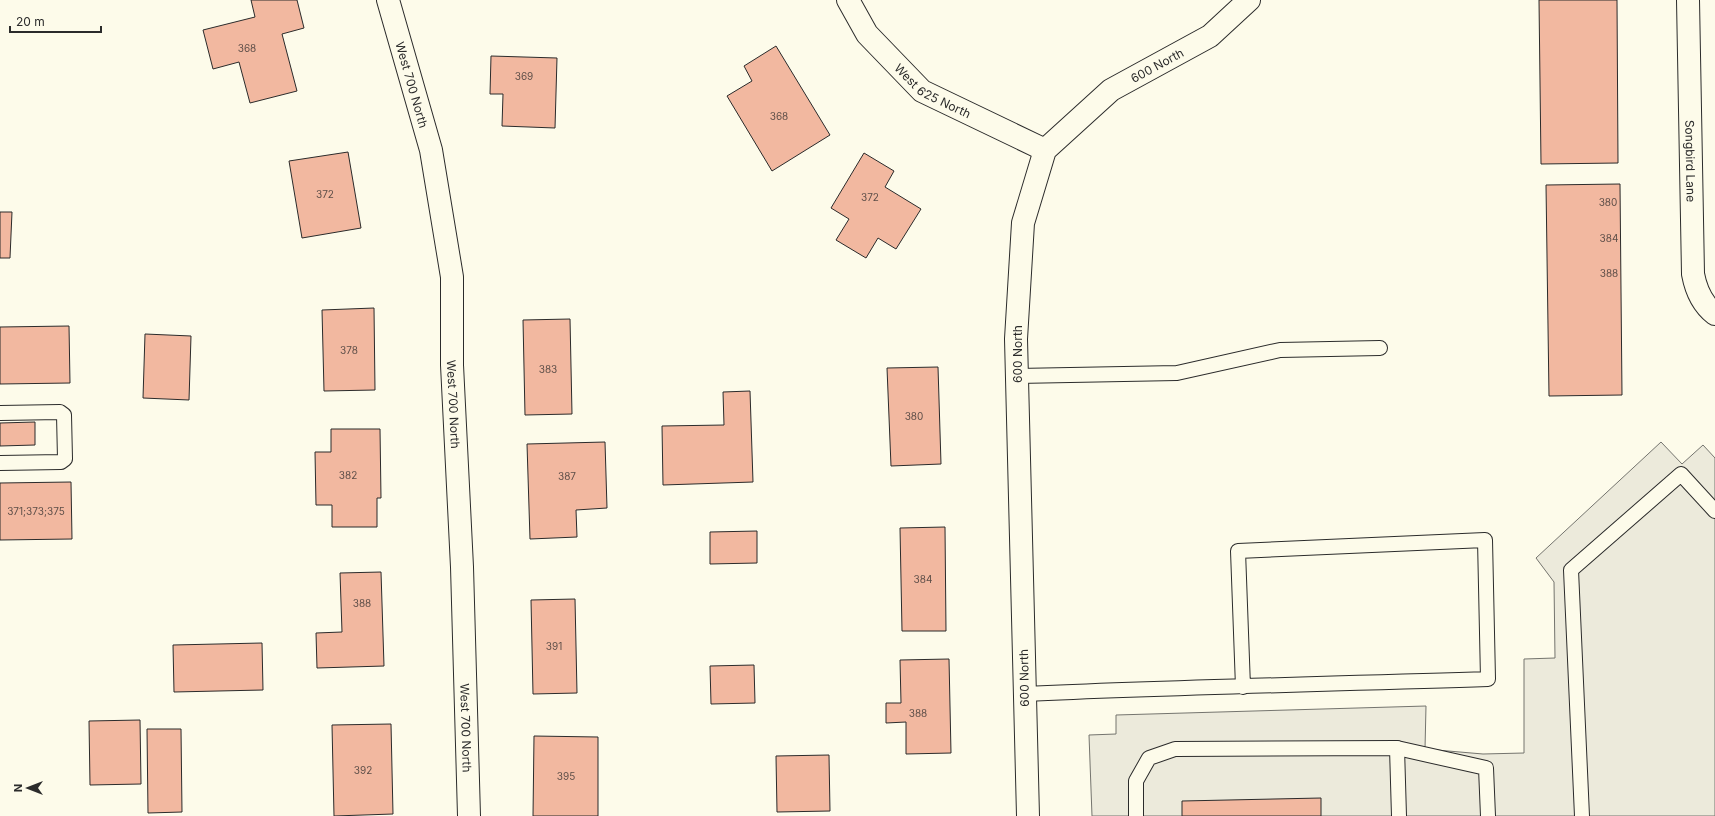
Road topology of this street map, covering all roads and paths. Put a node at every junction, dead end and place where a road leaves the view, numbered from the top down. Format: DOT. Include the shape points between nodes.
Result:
graph roads {
  1 [pos="388,0"];
  2 [pos="848,0"];
  3 [pos="1249,0"];
  4 [pos="1688,0"];
  5 [pos="1045,150"];
  6 [pos="1715,314"];
  7 [pos="1380,348"];
  8 [pos="1017,376"];
  9 [pos="0,413"];
  10 [pos="0,463"];
  11 [pos="1715,511"];
  12 [pos="1243,687"];
  13 [pos="1024,694"];
  14 [pos="1397,748"];
  15 [pos="469,816"];
  16 [pos="1028,816"];
  17 [pos="1136,816"];
  18 [pos="1399,816"];
  19 [pos="1488,816"];
  20 [pos="1582,816"];
  1 -- 15 [label="street, West 700 North" via="430,150 452,277 452,365 462,567"];
  2 -- 5 [label="street, West 625 North" via="867,34 922,91"];
  3 -- 5 [label="street, 600 North" via="1210,36 1111,90"];
  4 -- 6 [label="street, Songbird Lane" via="1693,274 1695,287 1702,300"];
  5 -- 8 [label="street, 600 North" via="1023,223 1016,339"];
  7 -- 8 [label="lane" via="1280,350 1177,374"];
  8 -- 13 [label="street, 600 North"];
  9 -- 10 [label="lane" via="60,412 64,415 65,459 61,462"];
  11 -- 20 [label="lane" via="1681,474 1571,570"];
  12 -- 12 [label="lane" via="1488,679 1485,540 1238,552"];
  12 -- 13 [label="lane"];
  13 -- 16 [label="street, 600 North"];
  14 -- 17 [label="lane" via="1175,749 1149,758 1136,781"];
  14 -- 18 [label="lane"];
  14 -- 19 [label="lane" via="1486,768"];
}
